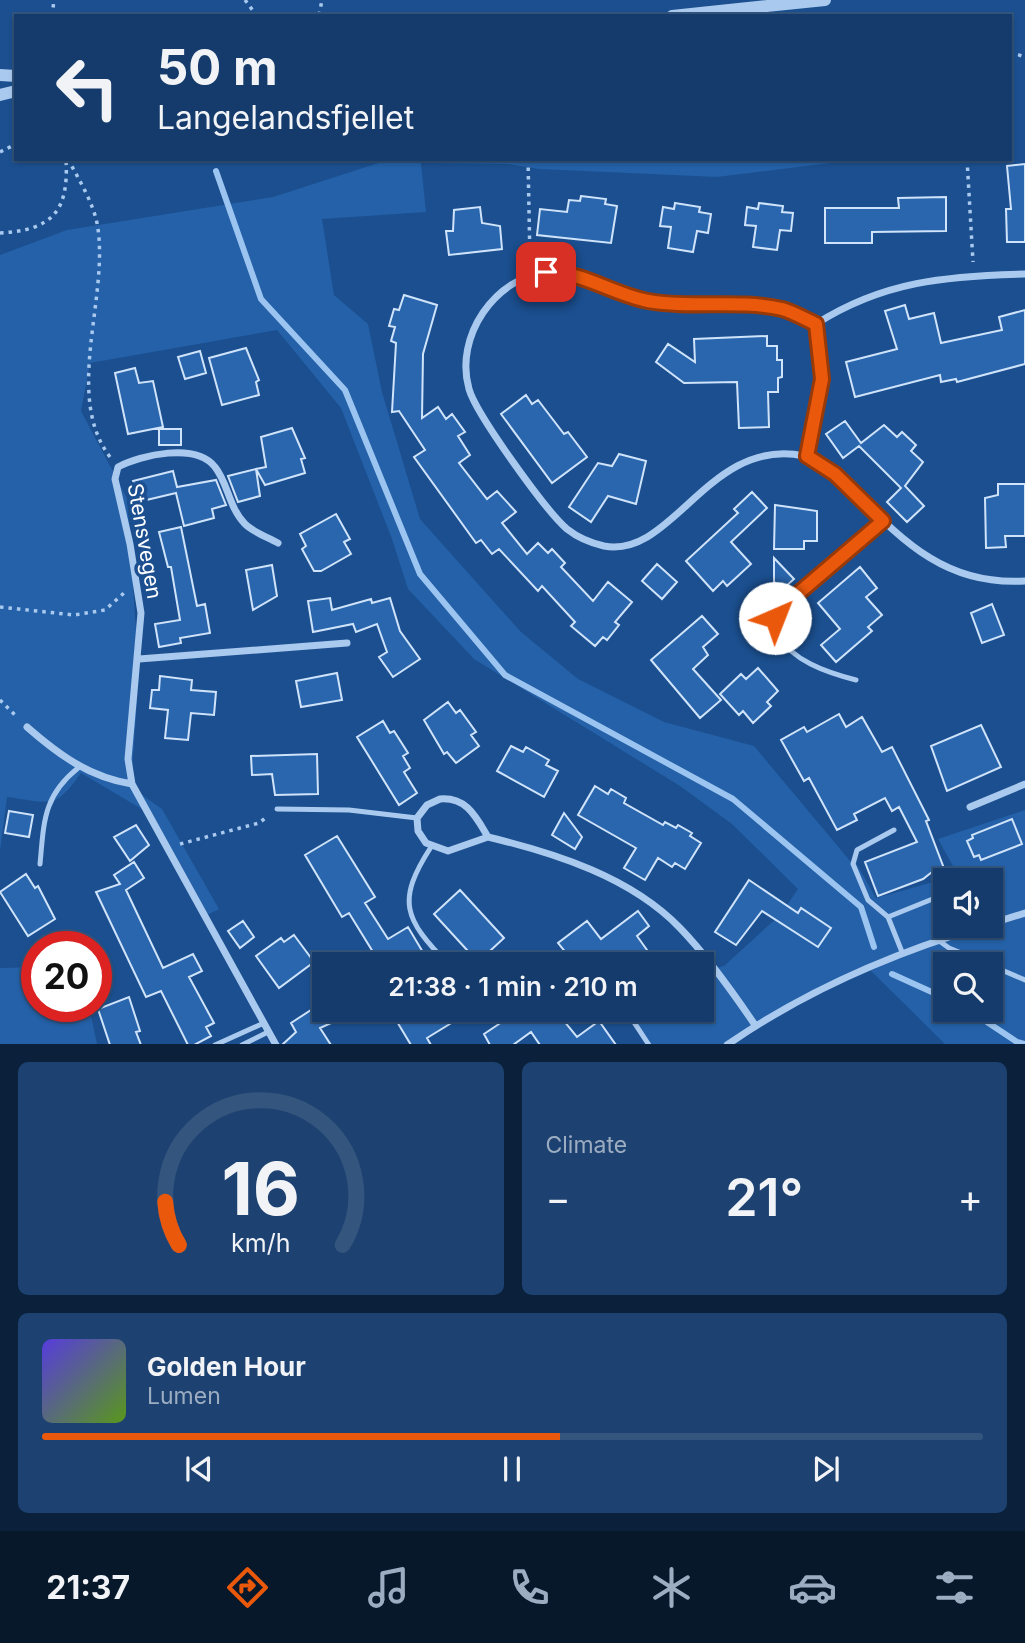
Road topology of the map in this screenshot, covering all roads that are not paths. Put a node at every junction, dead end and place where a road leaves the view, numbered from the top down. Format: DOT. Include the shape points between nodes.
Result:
graph roads {
  1 [pos="825,0"];
  2 [pos="690,14"];
  3 [pos="1025,274"];
  4 [pos="816,324"];
  5 [pos="807,456"];
  6 [pos="883,521"];
  7 [pos="278,543"];
  8 [pos="1025,581"];
  9 [pos="347,643"];
  10 [pos="139,659"];
  11 [pos="856,680"];
  12 [pos="27,727"];
  13 [pos="78,768"];
  14 [pos="132,784"];
  15 [pos="1025,784"];
  16 [pos="970,807"];
  17 [pos="277,809"];
  18 [pos="417,818"];
  19 [pos="894,830"];
  20 [pos="488,837"];
  21 [pos="431,847"];
  22 [pos="40,864"];
  23 [pos="933,899"];
  24 [pos="1025,913"];
  25 [pos="888,917"];
  26 [pos="1003,920"];
  27 [pos="945,938"];
  28 [pos="938,940"];
  29 [pos="438,952"];
  30 [pos="902,952"];
  31 [pos="958,952"];
  32 [pos="1003,971"];
  33 [pos="1025,980"];
  34 [pos="634,1022"];
  35 [pos="264,1023"];
  36 [pos="755,1025"];
  37 [pos="268,1031"];
  38 [pos="217,1044"];
  39 [pos="244,1044"];
  40 [pos="275,1044"];
  41 [pos="648,1044"];
  42 [pos="728,1044"];
  1 -- 2 [label="street"];
  3 -- 4 [label="street" via="913,282 875,292"];
  4 -- 5 [label="street" via="822,379"];
  4 -- 5 [label="street" via="783,309 755,305 687,306 647,301 575,274 546,272 511,285 482,313 467,351 465,371 478,410 553,515 569,531 605,546 622,546 663,526 733,466 783,453"];
  5 -- 6 [label="street" via="835,474"];
  6 -- 8 [label="street" via="939,565 1002,583"];
  6 -- 11 [label="lane" via="775,618 775,633 798,657 827,673"];
  7 -- 10 [label="street, Stensvegen" via="246,525 229,501 216,467 206,459 189,454 158,456 118,467 115,479 141,613"];
  9 -- 10 [label="street"];
  10 -- 14 [label="street, Stensvegen" via="128,759"];
  12 -- 13 [label="street"];
  13 -- 14 [label="street"];
  13 -- 22 [label="lane" via="53,792"];
  14 -- 35 [label="street, Stensvegen"];
  15 -- 16 [label="street"];
  17 -- 18 [label="lane" via="349,810"];
  18 -- 20 [label="street" via="433,802 458,799"];
  18 -- 21 [label="street" via="421,838"];
  19 -- 25 [label="lane" via="857,850 853,864 868,900"];
  20 -- 21 [label="street" via="448,851"];
  20 -- 36 [label="street" via="588,870 649,903 680,928"];
  21 -- 29 [label="lane" via="410,883 409,901 419,930"];
  23 -- 25 [label="lane"];
  24 -- 26 [label="street"];
  25 -- 30 [label="lane"];
  27 -- 28 [label="street"];
  28 -- 30 [label="street"];
  28 -- 31 [label="lane"];
  30 -- 36 [label="street"];
  32 -- 33 [label="lane"];
  34 -- 41 [label="lane"];
  35 -- 37 [label="street, Stensvegen"];
  35 -- 38 [label="lane"];
  36 -- 42 [label="street"];
  37 -- 39 [label="lane"];
  37 -- 40 [label="street, Stensvegen"];
}
